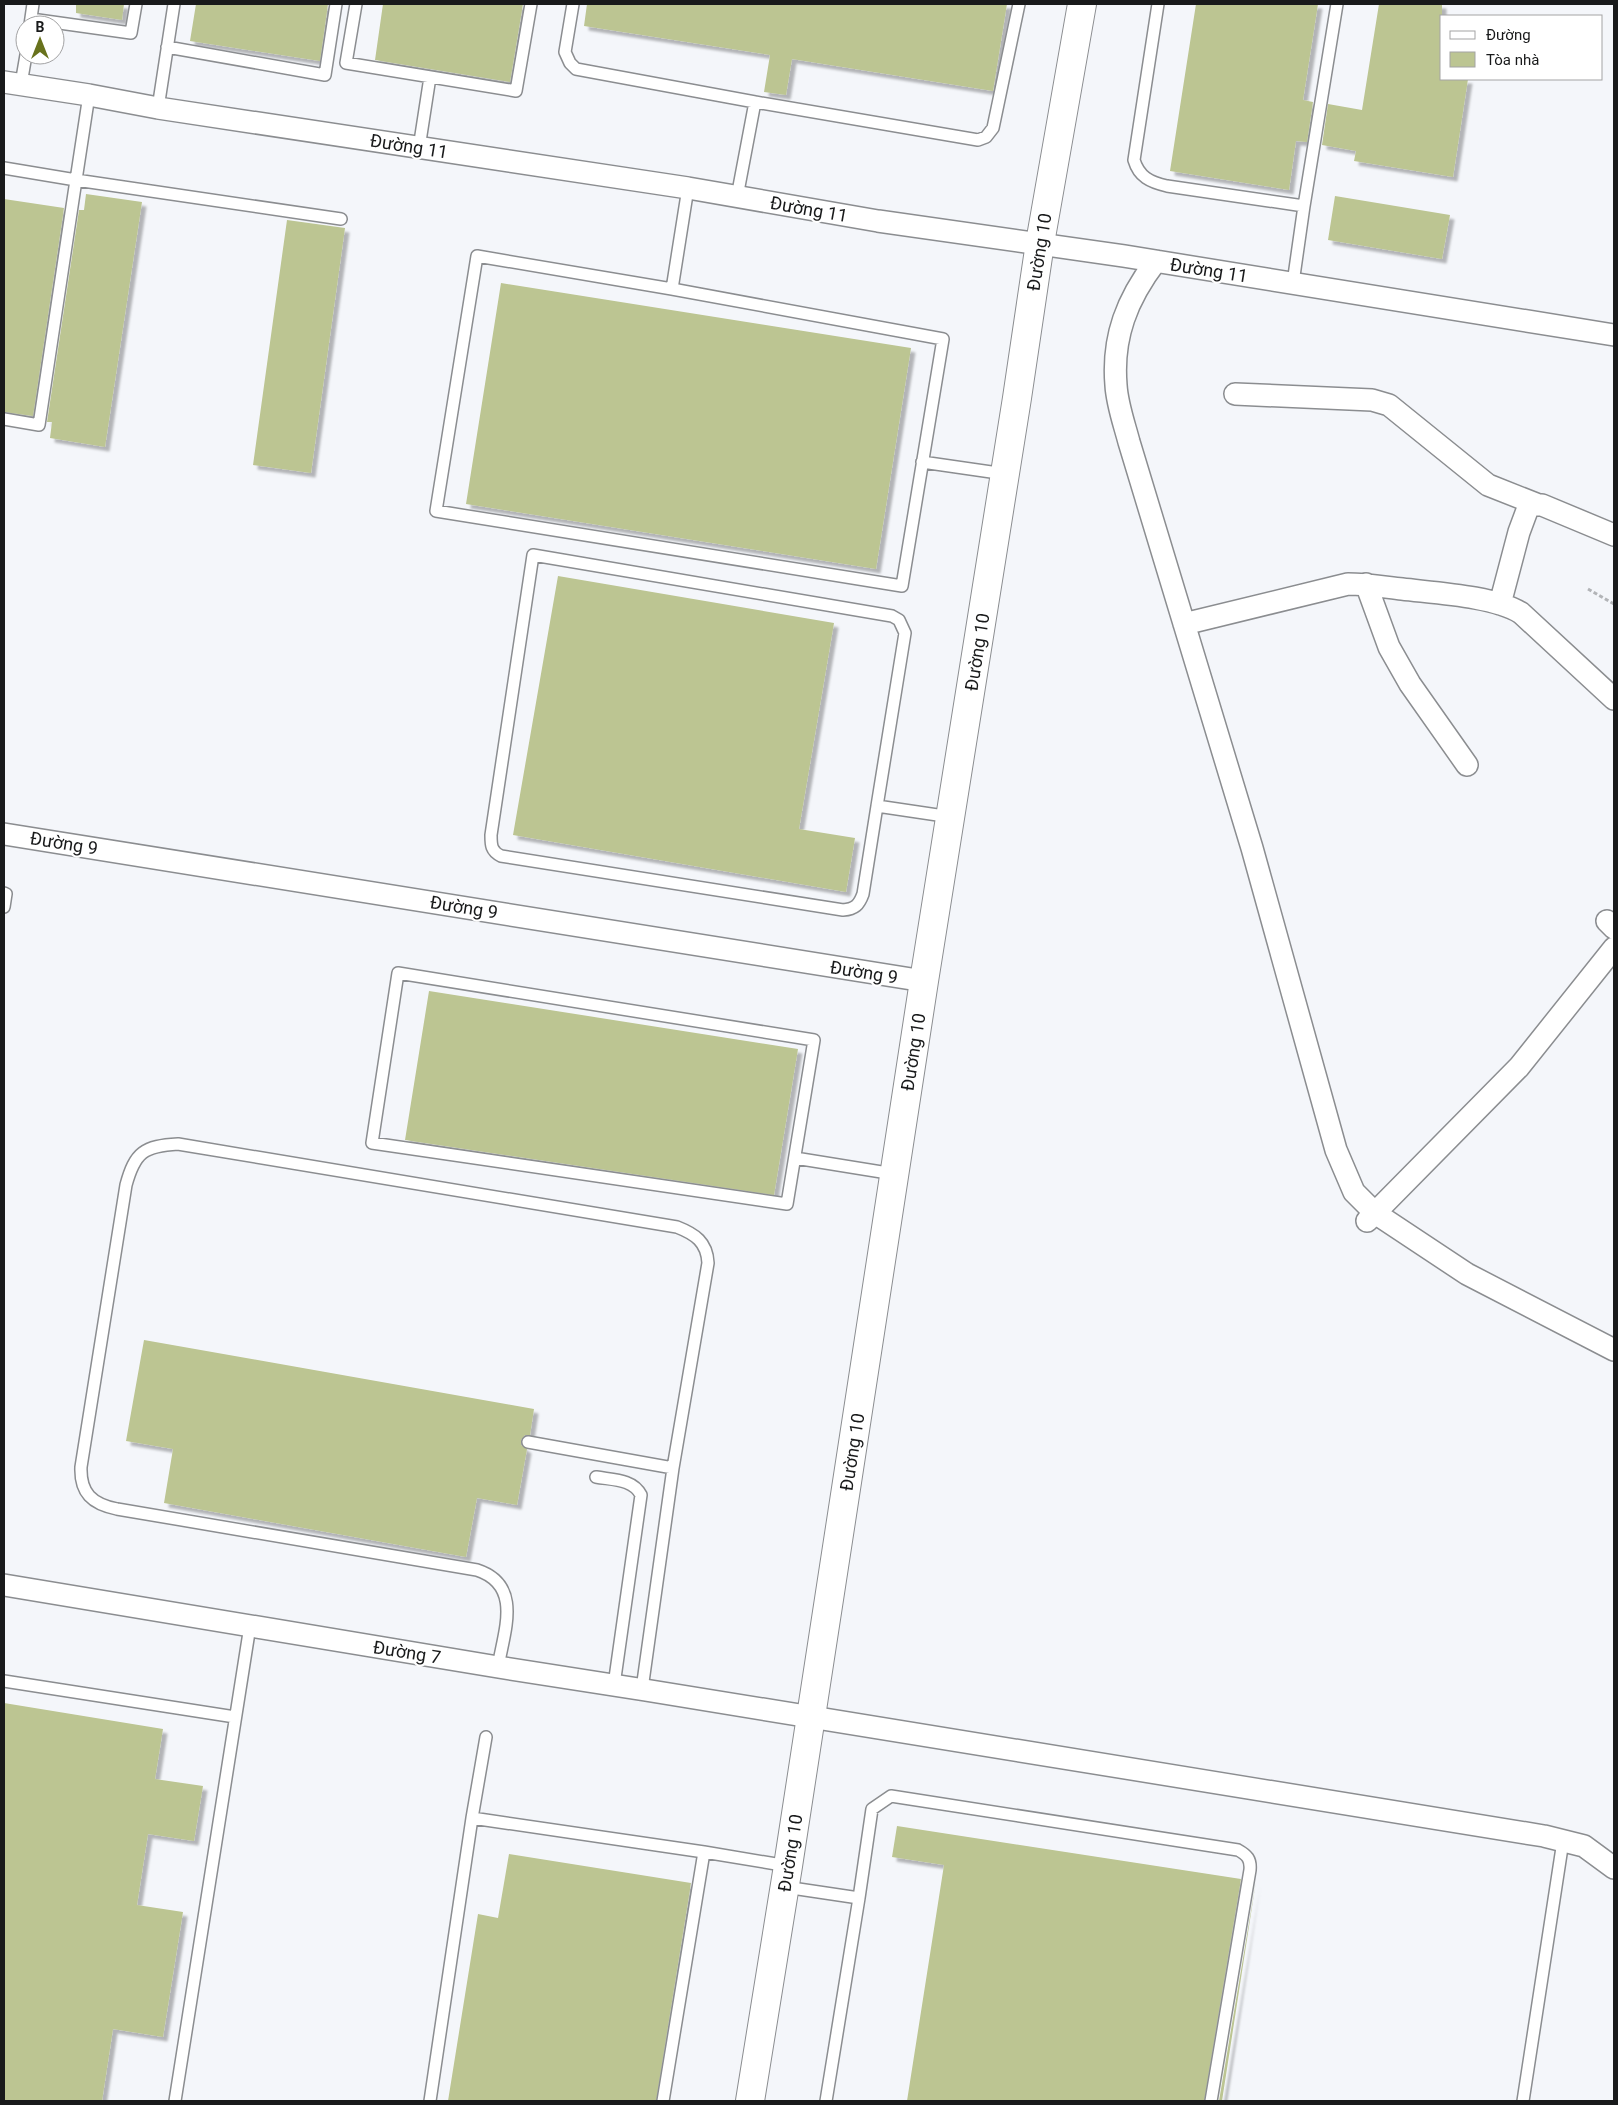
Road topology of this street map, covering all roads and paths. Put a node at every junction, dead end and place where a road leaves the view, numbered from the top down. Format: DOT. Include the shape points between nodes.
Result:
graph roads {
  1 [pos="136,4"];
  2 [pos="174,4"];
  3 [pos="336,4"];
  4 [pos="356,4"];
  5 [pos="531,4"];
  6 [pos="573,4"];
  7 [pos="1019,4"];
  8 [pos="1082,4"];
  9 [pos="1158,4"];
  10 [pos="1337,4"];
  11 [pos="65,26"];
  12 [pos="167,47"];
  13 [pos="21,65"];
  14 [pos="430,77"];
  15 [pos="13,83"];
  16 [pos="89,95"];
  17 [pos="754,102"];
  18 [pos="158,108"];
  19 [pos="419,148"];
  20 [pos="4,168"];
  21 [pos="76,180"];
  22 [pos="688,188"];
  23 [pos="737,197"];
  24 [pos="1304,206"];
  25 [pos="341,219"];
  26 [pos="1040,243"];
  27 [pos="1156,261"];
  28 [pos="1293,283"];
  29 [pos="672,289"];
  30 [pos="1614,335"];
  31 [pos="1236,394"];
  32 [pos="4,420"];
  33 [pos="922,462"];
  34 [pos="1005,474"];
  35 [pos="1536,504"];
  36 [pos="1614,535"];
  37 [pos="1366,584"];
  38 [pos="1588,589"];
  39 [pos="1500,604"];
  40 [pos="1614,604"];
  41 [pos="1184,624"];
  42 [pos="1614,700"];
  43 [pos="1467,765"];
  44 [pos="877,806"];
  45 [pos="951,817"];
  46 [pos="4,834"];
  47 [pos="4,894"];
  48 [pos="4,908"];
  49 [pos="1614,948"];
  50 [pos="924,982"];
  51 [pos="795,1158"];
  52 [pos="894,1174"];
  53 [pos="1371,1217"];
  54 [pos="1614,1350"];
  55 [pos="528,1442"];
  56 [pos="673,1468"];
  57 [pos="596,1477"];
  58 [pos="4,1585"];
  59 [pos="250,1626"];
  60 [pos="498,1668"];
  61 [pos="4,1681"];
  62 [pos="614,1685"];
  63 [pos="642,1689"];
  64 [pos="235,1717"];
  65 [pos="811,1717"];
  66 [pos="486,1738"];
  67 [pos="472,1818"];
  68 [pos="1563,1841"];
  69 [pos="704,1852"];
  70 [pos="1614,1868"];
  71 [pos="787,1876"];
  72 [pos="860,1898"];
  73 [pos="175,2101"];
  74 [pos="430,2101"];
  75 [pos="663,2101"];
  76 [pos="750,2101"];
  77 [pos="826,2101"];
  78 [pos="1211,2101"];
  79 [pos="1523,2101"];
  1 -- 11 [label="lane" via="131,34"];
  2 -- 12 [label="lane"];
  3 -- 12 [label="lane" via="325,75"];
  4 -- 14 [label="lane" via="346,63"];
  5 -- 14 [label="lane" via="516,91"];
  6 -- 17 [label="lane" via="565,52 576,69"];
  7 -- 17 [label="lane" via="993,128 986,137 978,140"];
  8 -- 26 [label="street, Đường 10"];
  9 -- 24 [label="lane" via="1134,160 1137,169 1152,182 1167,186"];
  10 -- 24 [label="lane"];
  12 -- 18 [label="lane"];
  13 -- 15 [label="lane"];
  14 -- 19 [label="lane"];
  15 -- 16 [label="street, Đường 11"];
  16 -- 18 [label="street, Đường 11"];
  16 -- 21 [label="lane"];
  17 -- 23 [label="lane"];
  18 -- 19 [label="street, Đường 11"];
  19 -- 22 [label="street, Đường 11"];
  20 -- 21 [label="lane"];
  21 -- 25 [label="lane"];
  21 -- 32 [label="lane" via="39,425"];
  22 -- 23 [label="street, Đường 11"];
  22 -- 29 [label="lane"];
  23 -- 26 [label="street, Đường 11" via="878,221"];
  24 -- 28 [label="lane"];
  26 -- 27 [label="street, Đường 11"];
  26 -- 34 [label="street, Đường 10"];
  27 -- 28 [label="street, Đường 11"];
  27 -- 41 [label="street" via="1138,287 1116,343 1116,387 1129,442"];
  28 -- 30 [label="street, Đường 11"];
  29 -- 33 [label="lane" via="943,339"];
  29 -- 33 [label="lane" via="477,256 436,511 902,586"];
  31 -- 35 [label="street" via="1372,400 1389,405 1488,485"];
  33 -- 34 [label="lane"];
  34 -- 45 [label="street, Đường 10"];
  35 -- 36 [label="street"];
  35 -- 39 [label="street" via="1527,508"];
  37 -- 39 [label="street"];
  37 -- 41 [label="street" via="1348,584"];
  37 -- 43 [label="street" via="1388,647"];
  38 -- 40 [label="path"];
  39 -- 42 [label="street" via="1522,614"];
  41 -- 53 [label="street" via="1252,848 1336,1150 1354,1192"];
  44 -- 44 [label="lane" via="863,894 859,904 852,909 496,853 492,848 492,835 533,555 892,616 899,620 905,633"];
  44 -- 45 [label="lane"];
  45 -- 50 [label="street, Đường 10"];
  46 -- 50 [label="street, Đường 9"];
  47 -- 48 [label="lane"];
  49 -- 53 [label="street" via="1519,1067"];
  50 -- 52 [label="street, Đường 10"];
  51 -- 51 [label="lane" via="814,1040 398,973 372,1142 787,1204"];
  51 -- 52 [label="lane"];
  52 -- 65 [label="street, Đường 10"];
  53 -- 54 [label="street" via="1467,1274"];
  55 -- 56 [label="lane"];
  56 -- 60 [label="lane" via="708,1263 702,1241 691,1232 178,1144 164,1144 137,1156 126,1185 81,1467 80,1482 88,1495 101,1506 117,1510 488,1574 497,1580 508,1603"];
  56 -- 63 [label="lane"];
  57 -- 62 [label="lane" via="629,1483 637,1487 641,1495"];
  58 -- 59 [label="street, Đường 7"];
  59 -- 60 [label="street, Đường 7"];
  59 -- 64 [label="lane"];
  60 -- 62 [label="street, Đường 7"];
  61 -- 64 [label="lane"];
  62 -- 63 [label="street, Đường 7"];
  63 -- 65 [label="street, Đường 7"];
  64 -- 73 [label="lane"];
  65 -- 68 [label="street, Đường 7"];
  65 -- 71 [label="street, Đường 10"];
  66 -- 67 [label="lane"];
  67 -- 69 [label="lane"];
  67 -- 74 [label="lane"];
  68 -- 70 [label="street, Đường 7" via="1584,1846"];
  68 -- 79 [label="lane"];
  69 -- 71 [label="lane"];
  69 -- 75 [label="lane"];
  71 -- 72 [label="lane"];
  71 -- 76 [label="street, Đường 10"];
  72 -- 77 [label="lane"];
  72 -- 78 [label="lane" via="872,1810 891,1796 1238,1850 1246,1854 1250,1870"];
}
